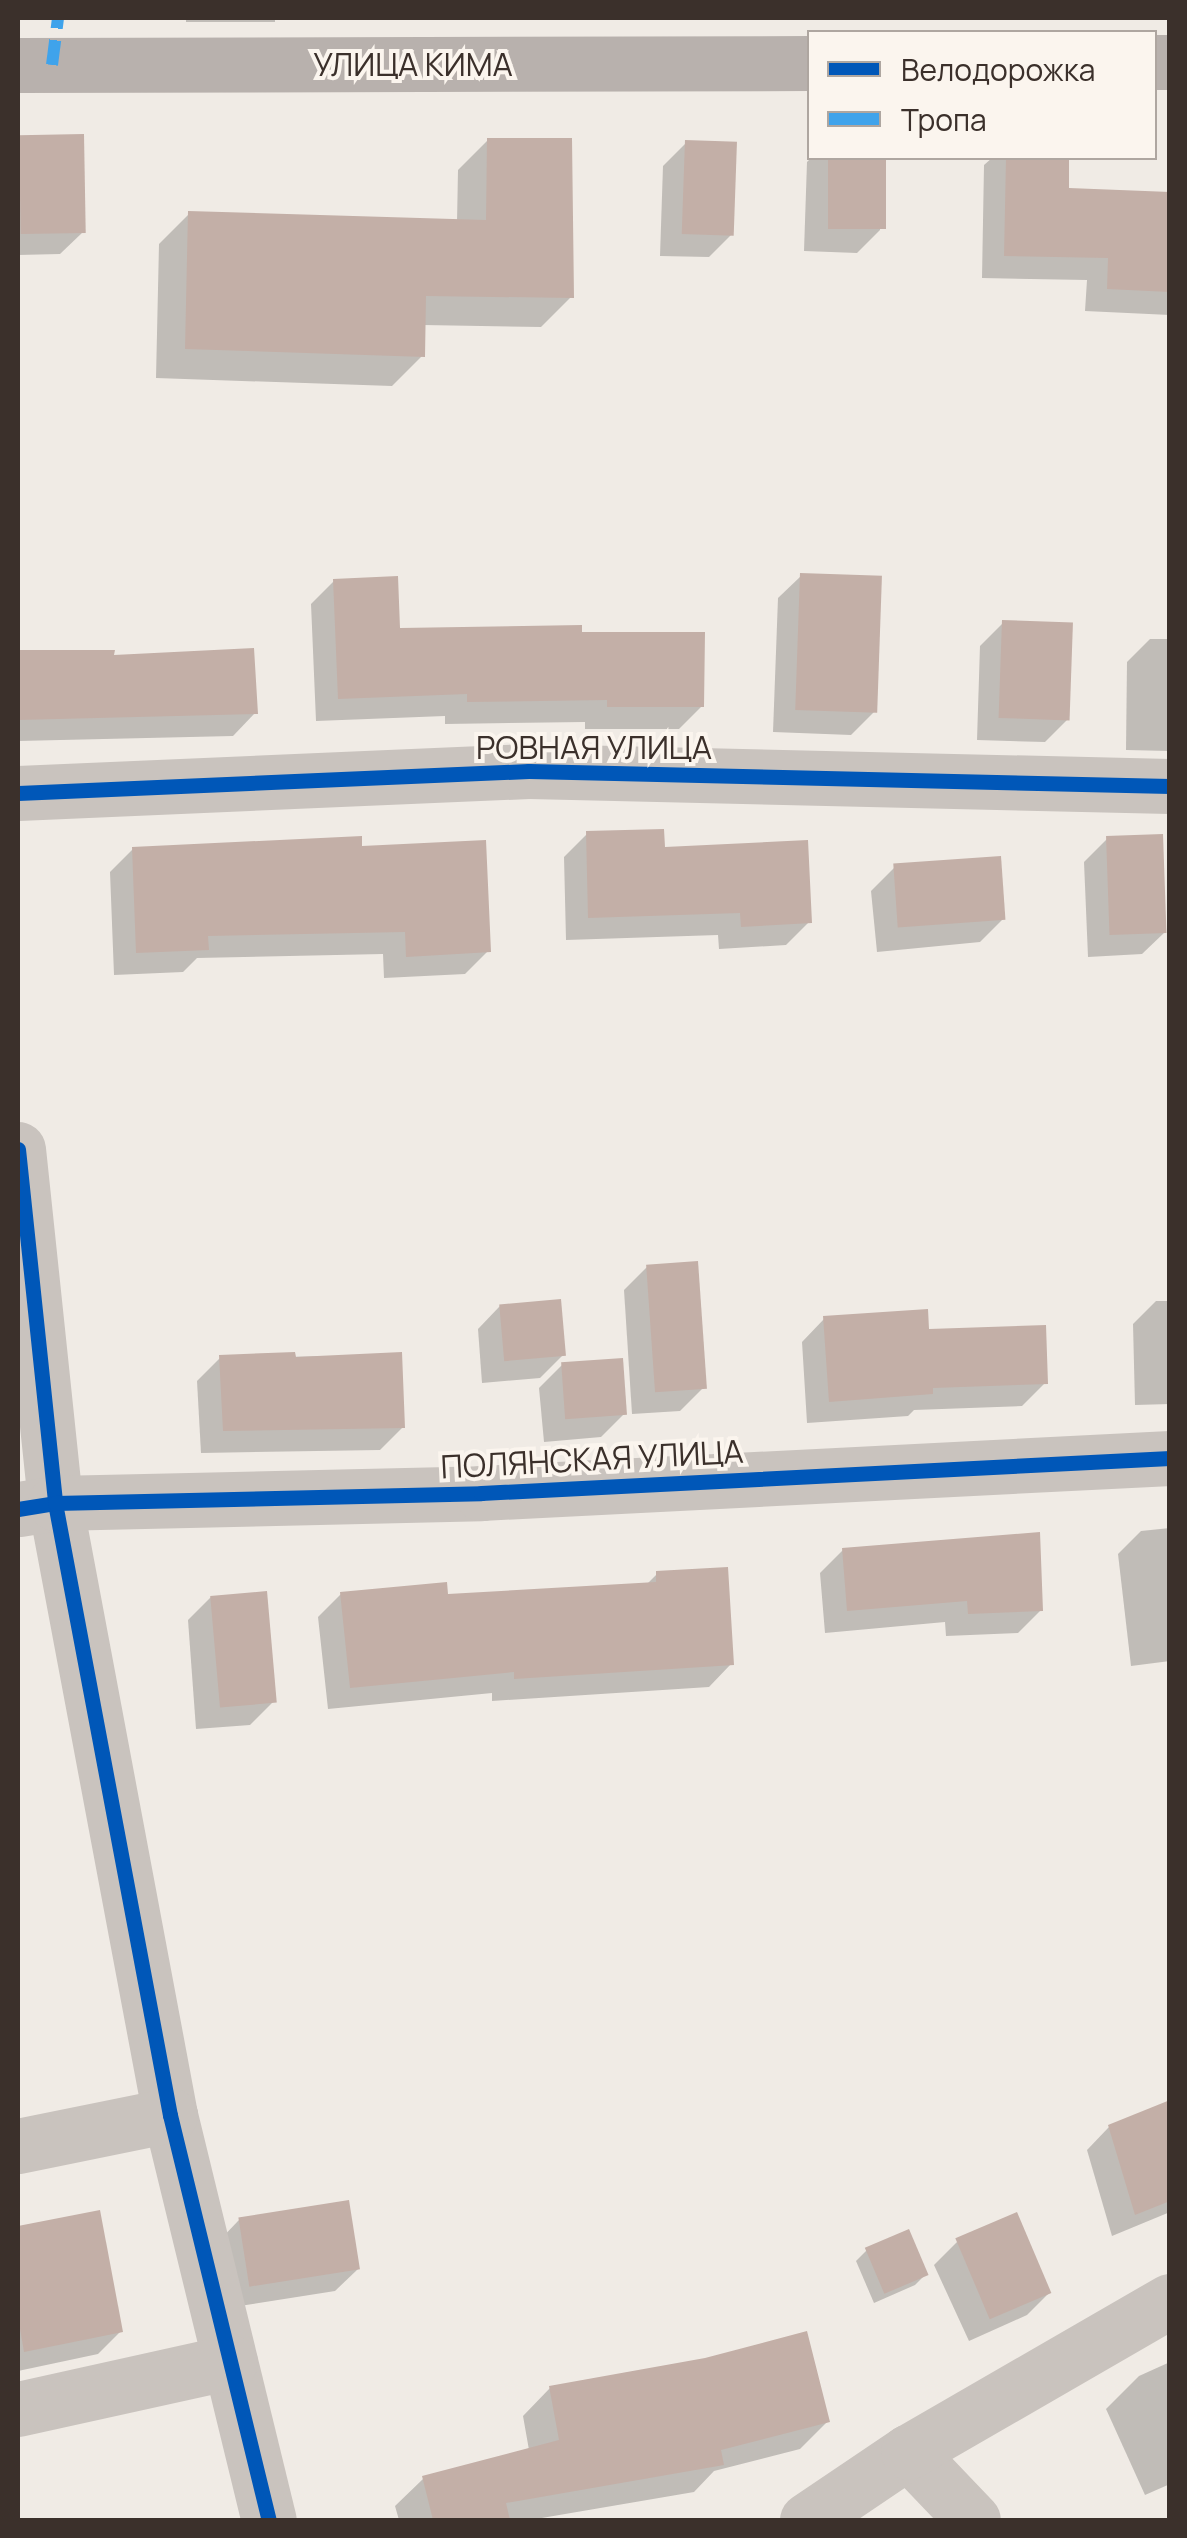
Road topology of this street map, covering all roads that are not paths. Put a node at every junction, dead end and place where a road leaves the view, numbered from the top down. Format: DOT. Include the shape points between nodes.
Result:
graph roads {
  1 [pos="807,63"];
  2 [pos="18,65"];
  3 [pos="1170,786"];
  4 [pos="18,793"];
  5 [pos="18,1149"];
  6 [pos="1170,1458"];
  7 [pos="36,1506"];
  8 [pos="170,2114"];
  9 [pos="18,2146"];
  10 [pos="1170,2300"];
  11 [pos="230,2362"];
  12 [pos="18,2409"];
  13 [pos="908,2452"];
  14 [pos="269,2520"];
  15 [pos="808,2520"];
  16 [pos="973,2520"];
  1 -- 2 [label="main road, УЛИЦА КИМА"];
  3 -- 4 [label="street, РОВНАЯ УЛИЦА" via="529,770"];
  5 -- 7 [label="street"];
  6 -- 7 [label="street, ПОЛЯНСКАЯ УЛИЦА" via="482,1493"];
  7 -- 8 [label="street"];
  8 -- 9 [label="street"];
  8 -- 11 [label="street"];
  10 -- 13 [label="street"];
  11 -- 12 [label="street"];
  11 -- 14 [label="street"];
  13 -- 15 [label="street"];
  13 -- 16 [label="street"];
}
